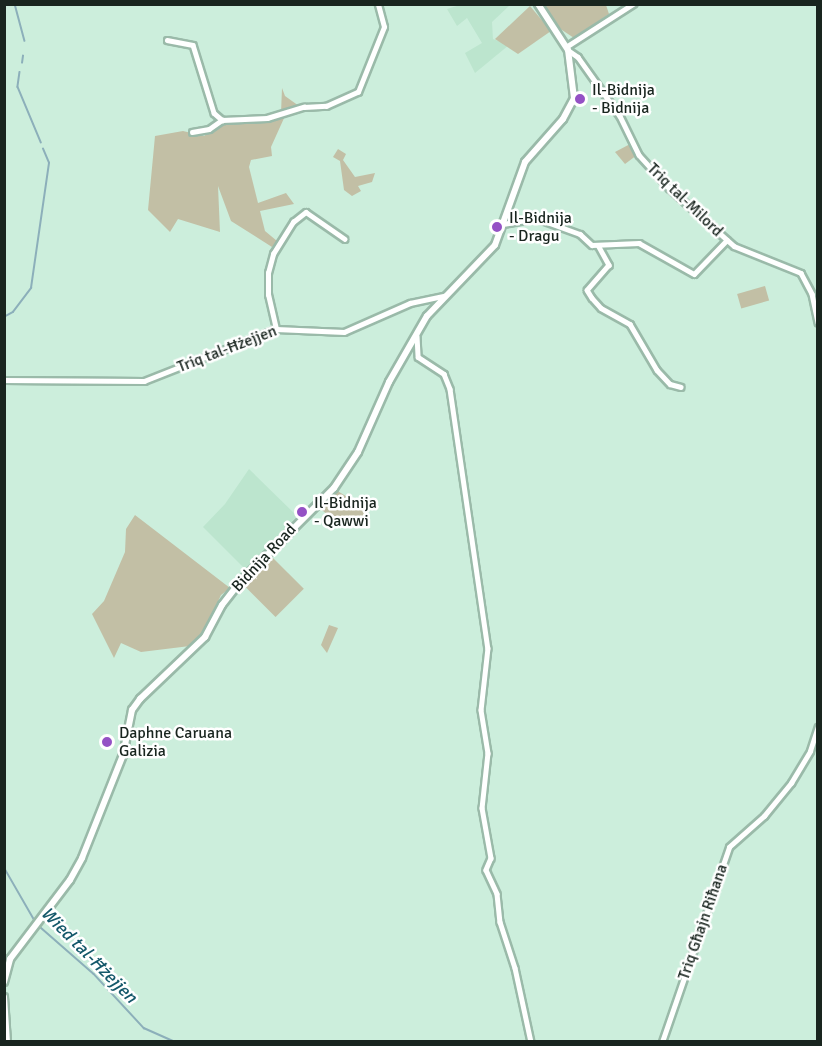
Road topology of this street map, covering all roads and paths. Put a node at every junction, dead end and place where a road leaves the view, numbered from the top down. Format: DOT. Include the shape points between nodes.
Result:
graph roads {
  1 [pos="378,4"];
  2 [pos="538,4"];
  3 [pos="633,4"];
  4 [pos="168,40"];
  5 [pos="567,48"];
  6 [pos="222,120"];
  7 [pos="192,132"];
  8 [pos="503,224"];
  9 [pos="345,239"];
  10 [pos="727,240"];
  11 [pos="598,246"];
  12 [pos="815,293"];
  13 [pos="444,296"];
  14 [pos="818,322"];
  15 [pos="276,329"];
  16 [pos="418,331"];
  17 [pos="4,380"];
  18 [pos="681,387"];
  19 [pos="818,727"];
  20 [pos="4,982"];
  21 [pos="4,997"];
  22 [pos="7,1041"];
  23 [pos="531,1041"];
  24 [pos="662,1041"];
  1 -- 6 [label="street" via="384,27 358,92 326,106 304,107 267,118"];
  2 -- 5 [label="street"];
  3 -- 5 [label="street"];
  4 -- 6 [label="street" via="193,45 214,113"];
  5 -- 8 [label="street, Bidnija Road" via="574,98 563,119 525,162"];
  5 -- 10 [label="street, Triq tal-Milord" via="578,57 620,116 639,155"];
  6 -- 7 [label="street" via="209,129"];
  8 -- 11 [label="street" via="537,218 580,234"];
  8 -- 13 [label="street, Bidnija Road" via="489,256"];
  9 -- 15 [label="street" via="306,212 293,222 273,254 268,273 268,295"];
  10 -- 11 [label="street" via="694,274 639,243"];
  10 -- 12 [label="street, Triq tal-Milord" via="801,273"];
  11 -- 18 [label="street" via="609,265 587,290 592,298 630,324 657,370 670,384"];
  12 -- 14 [label="street, Triq tal-Milord"];
  13 -- 15 [label="street, Triq tal-Ħżejjen" via="410,303 344,332"];
  13 -- 16 [label="street, Bidnija Road"];
  15 -- 17 [label="street, Triq tal-Ħżejjen" via="144,381 92,384"];
  16 -- 20 [label="street, Bidnija Road" via="347,472 240,582 205,637 132,710 123,755 82,858 10,959"];
  16 -- 23 [label="street" via="418,357 444,374 450,389 488,642 481,710 488,753 482,808 491,858 486,870 497,894 500,922 516,968"];
  19 -- 24 [label="street, Triq Għajn Riħana" via="810,751 791,783 764,816 729,847"];
  21 -- 22 [label="street"];
}
